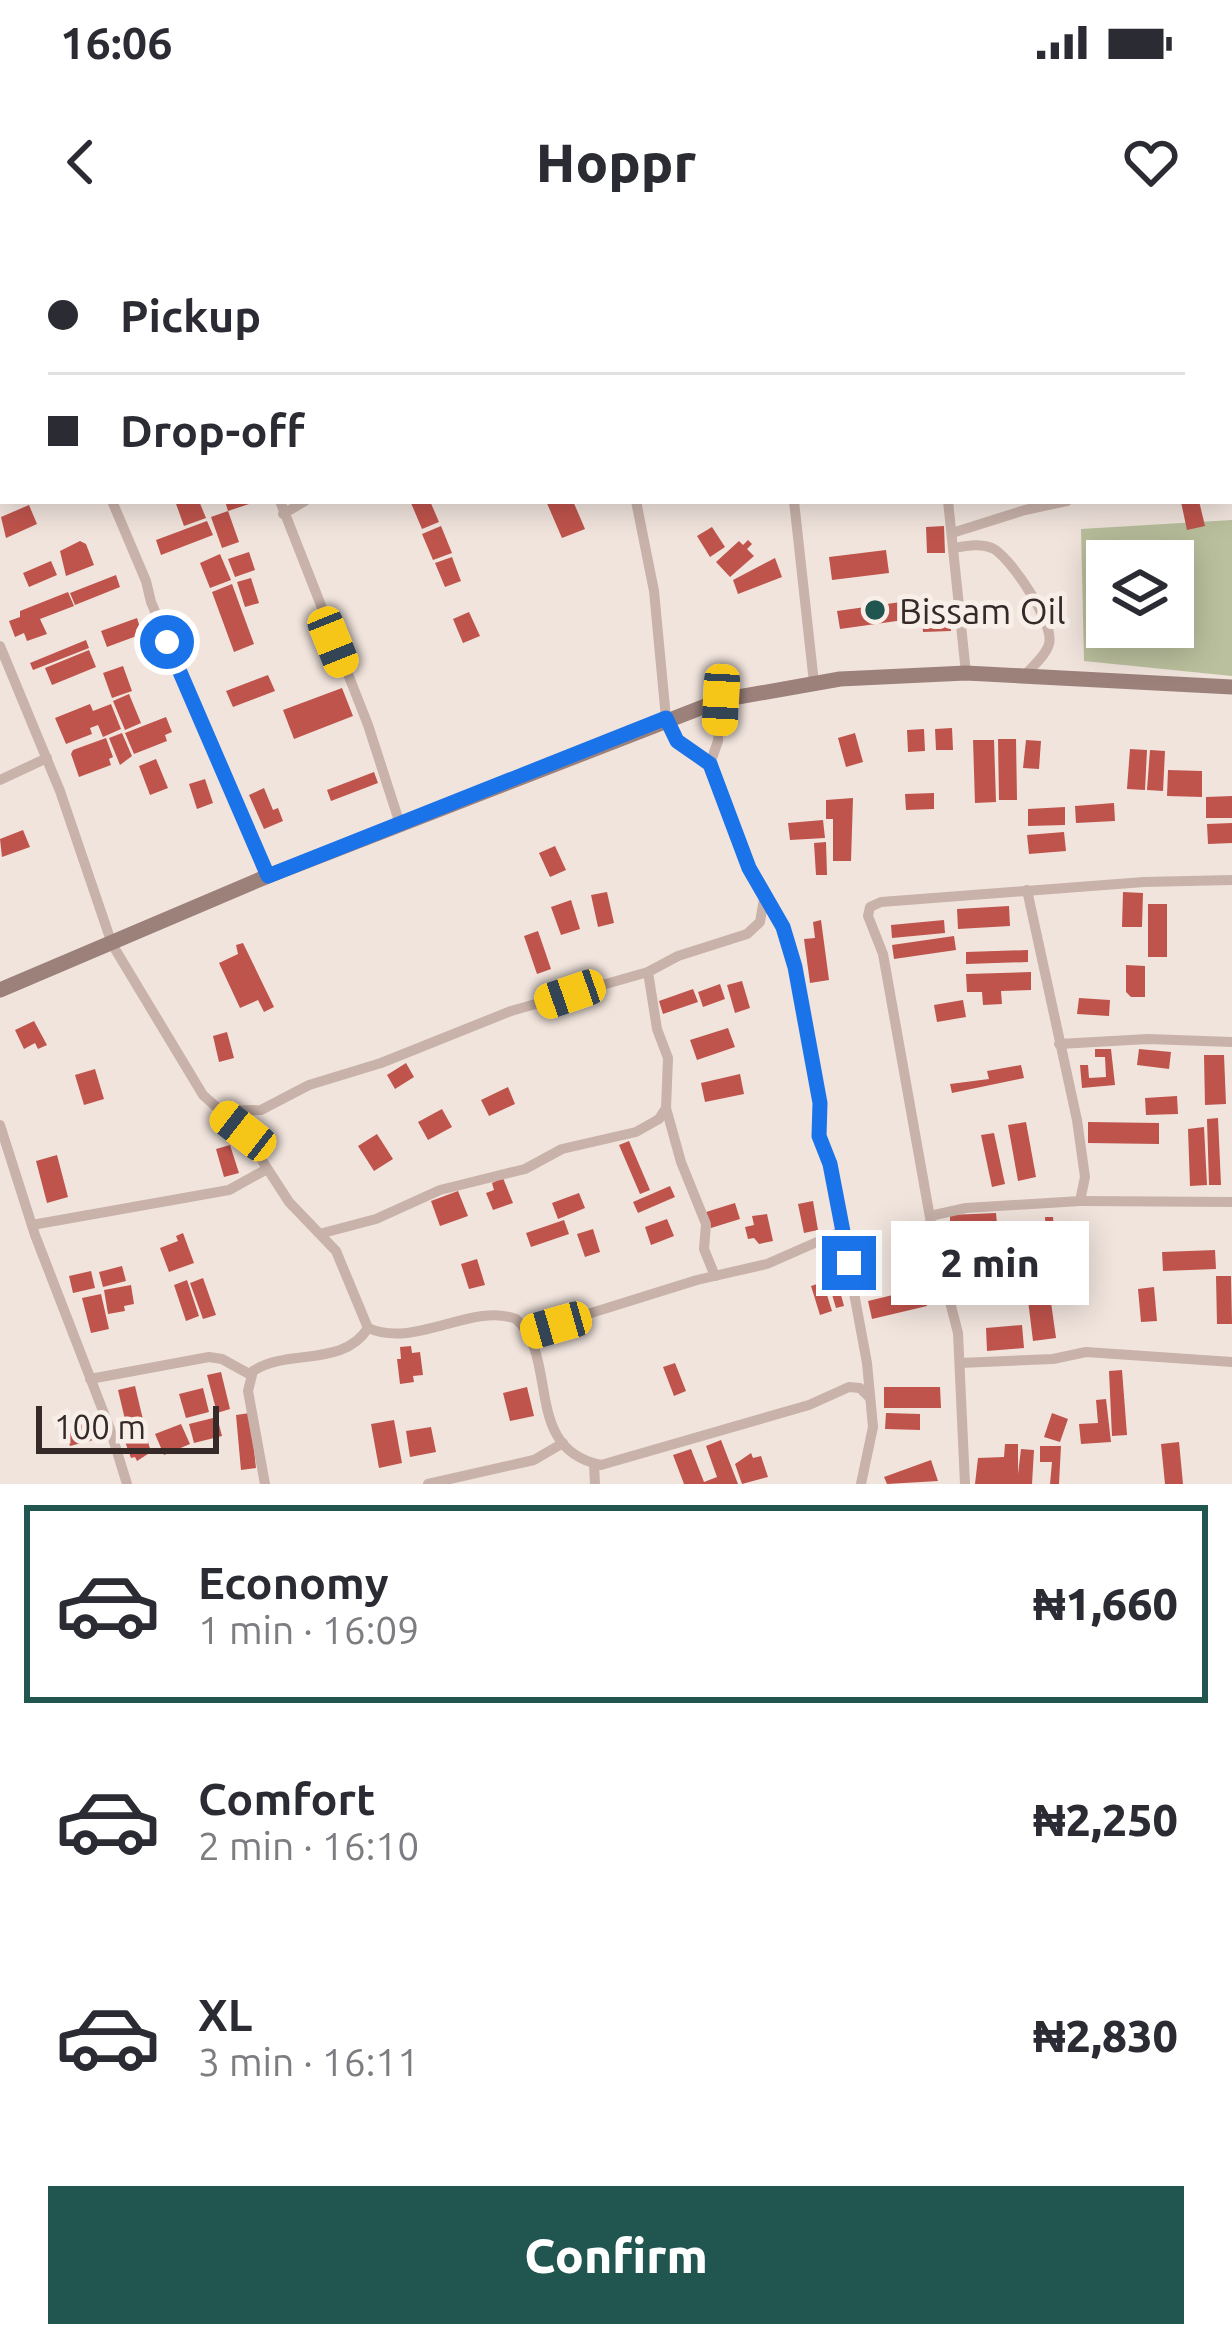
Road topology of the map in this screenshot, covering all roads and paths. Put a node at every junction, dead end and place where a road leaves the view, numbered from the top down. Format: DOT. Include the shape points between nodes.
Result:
graph roads {
  1 [pos="113,504"];
  2 [pos="637,504"];
  3 [pos="794,504"];
  4 [pos="947,504"];
  5 [pos="1053,504"];
  6 [pos="281,507"];
  7 [pos="952,533"];
  8 [pos="953,548"];
  9 [pos="0,646"];
  10 [pos="966,673"];
  11 [pos="1026,674"];
  12 [pos="814,683"];
  13 [pos="1232,687"];
  14 [pos="721,700"];
  15 [pos="666,718"];
  16 [pos="47,758"];
  17 [pos="710,764"];
  18 [pos="0,780"];
  19 [pos="400,824"];
  20 [pos="268,876"];
  21 [pos="1232,880"];
  22 [pos="1027,890"];
  23 [pos="764,899"];
  24 [pos="112,944"];
  25 [pos="648,972"];
  26 [pos="0,990"];
  27 [pos="1232,1042"];
  28 [pos="1059,1044"];
  29 [pos="666,1108"];
  30 [pos="218,1111"];
  31 [pos="0,1125"];
  32 [pos="267,1169"];
  33 [pos="1080,1201"];
  34 [pos="1232,1202"];
  35 [pos="930,1216"];
  36 [pos="32,1225"];
  37 [pos="842,1232"];
  38 [pos="323,1233"];
  39 [pos="715,1276"];
  40 [pos="368,1328"];
  41 [pos="527,1333"];
  42 [pos="1232,1362"];
  43 [pos="960,1363"];
  44 [pos="251,1375"];
  45 [pos="90,1379"];
  46 [pos="870,1398"];
  47 [pos="563,1443"];
  48 [pos="593,1464"];
  49 [pos="127,1484"];
  50 [pos="264,1484"];
  51 [pos="428,1484"];
  52 [pos="595,1484"];
  53 [pos="861,1484"];
  54 [pos="965,1484"];
  1 -- 20 [label="street"];
  2 -- 15 [label="street" via="655,591"];
  3 -- 12 [label="street"];
  4 -- 7 [label="street"];
  5 -- 7 [label="street"];
  6 -- 19 [label="street"];
  7 -- 8 [label="street"];
  8 -- 10 [label="street"];
  8 -- 11 [label="street" via="974,545 1004,556 1042,613 1050,643"];
  9 -- 16 [label="street"];
  10 -- 11 [label="main road"];
  10 -- 12 [label="main road"];
  11 -- 13 [label="main road"];
  12 -- 14 [label="main road"];
  14 -- 15 [label="main road"];
  14 -- 17 [label="street"];
  15 -- 17 [label="street" via="677,741"];
  15 -- 19 [label="main road"];
  16 -- 18 [label="street"];
  16 -- 24 [label="street"];
  17 -- 23 [label="street"];
  19 -- 20 [label="main road"];
  20 -- 24 [label="main road"];
  21 -- 22 [label="street"];
  22 -- 28 [label="street"];
  22 -- 35 [label="street" via="870,907"];
  23 -- 25 [label="street" via="756,928"];
  23 -- 37 [label="street" via="795,967"];
  24 -- 26 [label="main road"];
  24 -- 30 [label="street"];
  25 -- 29 [label="street" via="668,1058"];
  25 -- 30 [label="street" via="511,1011 261,1110"];
  27 -- 28 [label="street"];
  28 -- 33 [label="street" via="1080,1139"];
  29 -- 38 [label="street" via="636,1132 562,1149 525,1169"];
  29 -- 39 [label="street"];
  30 -- 32 [label="street" via="243,1131"];
  31 -- 36 [label="street"];
  32 -- 36 [label="street" via="229,1190"];
  32 -- 38 [label="street"];
  33 -- 34 [label="street"];
  33 -- 35 [label="street"];
  35 -- 43 [label="street"];
  36 -- 45 [label="street"];
  37 -- 39 [label="street"];
  37 -- 46 [label="street"];
  38 -- 40 [label="street"];
  39 -- 41 [label="street"];
  40 -- 41 [label="street" via="406,1333 500,1315 516,1318"];
  40 -- 44 [label="street" via="344,1348"];
  41 -- 47 [label="street"];
  42 -- 43 [label="street" via="1086,1352"];
  43 -- 54 [label="street"];
  44 -- 45 [label="street" via="209,1357"];
  44 -- 50 [label="street"];
  45 -- 49 [label="street"];
  46 -- 48 [label="street" via="849,1387 676,1446"];
  46 -- 53 [label="street" via="873,1427"];
  47 -- 48 [label="street"];
  47 -- 51 [label="street" via="534,1460"];
  48 -- 52 [label="street"];
}
